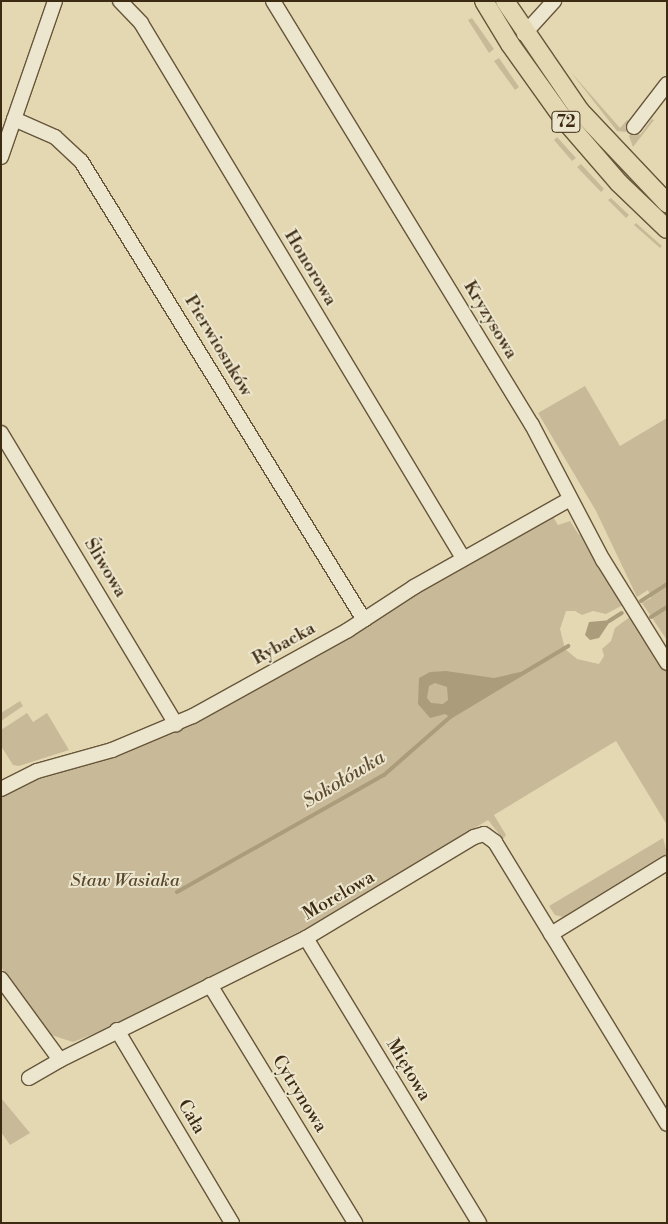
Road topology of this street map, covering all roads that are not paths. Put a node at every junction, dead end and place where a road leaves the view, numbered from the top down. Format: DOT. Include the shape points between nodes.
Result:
graph roads {
  1 [pos="55,1"];
  2 [pos="120,1"];
  3 [pos="273,1"];
  4 [pos="484,1"];
  5 [pos="504,1"];
  6 [pos="554,1"];
  7 [pos="524,34"];
  8 [pos="667,84"];
  9 [pos="14,119"];
  10 [pos="634,127"];
  11 [pos="1,157"];
  12 [pos="667,203"];
  13 [pos="667,229"];
  14 [pos="1,433"];
  15 [pos="570,499"];
  16 [pos="463,558"];
  17 [pos="364,620"];
  18 [pos="667,663"];
  19 [pos="176,724"];
  20 [pos="2,785"];
  21 [pos="667,863"];
  22 [pos="551,934"];
  23 [pos="306,938"];
  24 [pos="3,985"];
  25 [pos="210,985"];
  26 [pos="117,1030"];
  27 [pos="60,1060"];
  28 [pos="29,1078"];
  29 [pos="667,1124"];
  30 [pos="232,1223"];
  31 [pos="355,1223"];
  32 [pos="479,1223"];
  1 -- 9 [label="street"];
  2 -- 16 [label="street, Honorowa" via="141,23"];
  3 -- 15 [label="street, Kryzysowa" via="528,418"];
  4 -- 13 [label="main road, 72" via="562,117 619,183"];
  5 -- 7 [label="main road, 72"];
  6 -- 7 [label="street"];
  7 -- 12 [label="main road, 72" via="599,134"];
  8 -- 10 [label="street"];
  9 -- 11 [label="street"];
  9 -- 17 [label="street, Pierwiosnków" via="55,137 82,161"];
  14 -- 19 [label="street, Śliwowa"];
  15 -- 16 [label="street, Rybacka"];
  15 -- 18 [label="street, Kryzysowa" via="635,614"];
  16 -- 17 [label="street, Rybacka"];
  17 -- 19 [label="street, Rybacka"];
  19 -- 20 [label="street, Rybacka" via="112,750 37,771"];
  21 -- 22 [label="street"];
  22 -- 23 [label="street, Morelowa" via="495,842 484,834"];
  22 -- 29 [label="street"];
  23 -- 25 [label="street, Morelowa"];
  23 -- 32 [label="street, Miętowa"];
  24 -- 27 [label="street"];
  25 -- 26 [label="street, Morelowa"];
  25 -- 31 [label="street, Cytrynowa"];
  26 -- 27 [label="street, Morelowa"];
  26 -- 30 [label="street, Cała"];
  27 -- 28 [label="street, Morelowa"];
}
